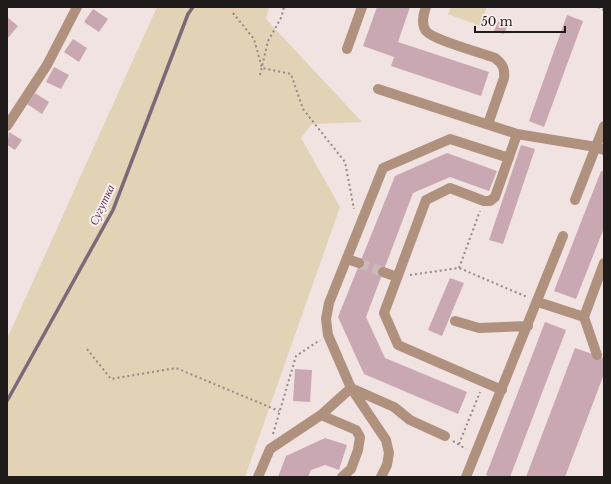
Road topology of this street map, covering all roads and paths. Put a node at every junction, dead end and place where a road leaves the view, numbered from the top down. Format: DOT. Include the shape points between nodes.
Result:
graph roads {
  1 [pos="77,7"];
  2 [pos="284,7"];
  3 [pos="362,7"];
  4 [pos="426,7"];
  5 [pos="598,7"];
  6 [pos="604,10"];
  7 [pos="233,13"];
  8 [pos="347,49"];
  9 [pos="262,68"];
  10 [pos="260,75"];
  11 [pos="378,89"];
  12 [pos="488,124"];
  13 [pos="7,126"];
  14 [pos="604,126"];
  15 [pos="517,134"];
  16 [pos="600,149"];
  17 [pos="509,158"];
  18 [pos="575,200"];
  19 [pos="484,201"];
  20 [pos="358,230"];
  21 [pos="563,236"];
  22 [pos="347,259"];
  23 [pos="359,263"];
  24 [pos="604,263"];
  25 [pos="459,268"];
  26 [pos="383,272"];
  27 [pos="397,277"];
  28 [pos="538,302"];
  29 [pos="584,317"];
  30 [pos="456,321"];
  31 [pos="528,326"];
  32 [pos="328,335"];
  33 [pos="87,349"];
  34 [pos="597,355"];
  35 [pos="484,382"];
  36 [pos="351,388"];
  37 [pos="502,390"];
  38 [pos="279,411"];
  39 [pos="321,415"];
  40 [pos="445,436"];
  41 [pos="459,444"];
  42 [pos="270,449"];
  43 [pos="476,454"];
  44 [pos="258,477"];
  45 [pos="342,477"];
  46 [pos="381,477"];
  47 [pos="466,477"];
  1 -- 13 [label="street" via="47,65"];
  2 -- 9 [label="path" via="268,41"];
  3 -- 8 [label="street"];
  4 -- 12 [label="street" via="423,24 426,32 502,63 505,70 504,78"];
  5 -- 6 [label="path"];
  7 -- 9 [label="path" via="254,39"];
  9 -- 10 [label="path"];
  9 -- 20 [label="path" via="291,74 303,109 345,162"];
  11 -- 12 [label="street"];
  12 -- 15 [label="street"];
  14 -- 16 [label="street"];
  15 -- 16 [label="street"];
  15 -- 17 [label="street"];
  16 -- 18 [label="street"];
  17 -- 19 [label="street" via="495,197 490,201"];
  17 -- 20 [label="street" via="450,139 383,168"];
  19 -- 25 [label="path"];
  19 -- 27 [label="street" via="450,188 426,200"];
  20 -- 22 [label="street"];
  21 -- 28 [label="street"];
  22 -- 23 [label="street"];
  22 -- 32 [label="street" via="329,303 326,319"];
  24 -- 29 [label="street"];
  25 -- 27 [label="path"];
  25 -- 28 [label="path"];
  26 -- 27 [label="street"];
  27 -- 35 [label="street" via="384,313 398,345"];
  28 -- 29 [label="street"];
  28 -- 31 [label="street"];
  29 -- 34 [label="street"];
  30 -- 31 [label="street" via="479,328"];
  31 -- 37 [label="street"];
  32 -- 36 [label="street"];
  32 -- 38 [label="path" via="296,356"];
  33 -- 38 [label="path" via="111,379 176,368"];
  35 -- 37 [label="street"];
  35 -- 41 [label="path"];
  36 -- 39 [label="street"];
  36 -- 40 [label="street" via="394,407 410,420"];
  36 -- 46 [label="street" via="386,440 387,465"];
  37 -- 43 [label="street"];
  38 -- 42 [label="path"];
  39 -- 42 [label="street"];
  39 -- 45 [label="street" via="356,430 360,437 351,469"];
  40 -- 41 [label="path"];
  41 -- 43 [label="path"];
  42 -- 44 [label="street"];
  43 -- 47 [label="street"];
}
